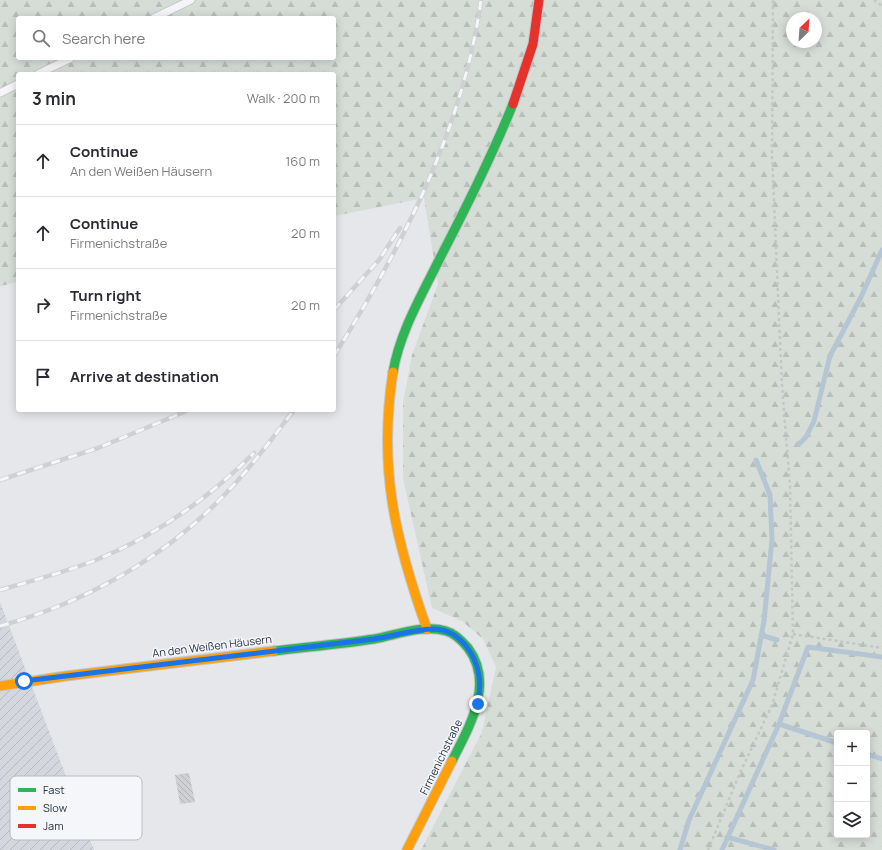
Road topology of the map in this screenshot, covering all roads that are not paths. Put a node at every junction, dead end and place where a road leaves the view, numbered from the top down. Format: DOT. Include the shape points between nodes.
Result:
graph roads {
  1 [pos="191,0"];
  2 [pos="540,0"];
  3 [pos="158,16"];
  4 [pos="67,60"];
  5 [pos="42,72"];
  6 [pos="16,85"];
  7 [pos="0,92"];
  8 [pos="427,629"];
  9 [pos="0,686"];
  10 [pos="407,850"];
  1 -- 3 [label="lane"];
  2 -- 8 [label="street" via="532,48 518,92 496,147 407,325 394,366 387,408 386,456 390,500 400,549"];
  4 -- 5 [label="lane"];
  6 -- 7 [label="lane"];
  8 -- 9 [label="street, An den Weißen Häusern" via="374,639"];
  8 -- 10 [label="street, Firmenichstraße" via="447,631 463,642 473,655 480,676 479,693 466,734"];
}
